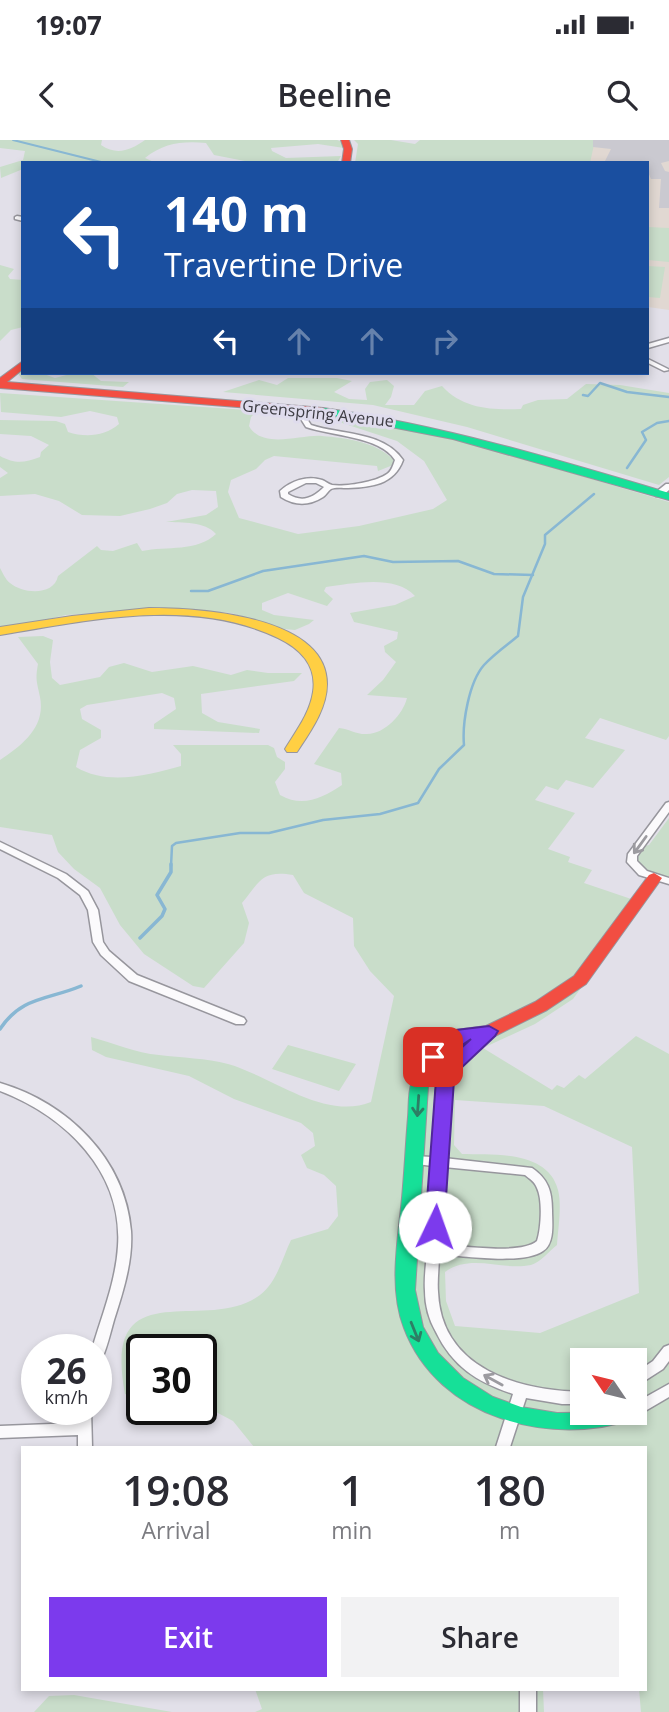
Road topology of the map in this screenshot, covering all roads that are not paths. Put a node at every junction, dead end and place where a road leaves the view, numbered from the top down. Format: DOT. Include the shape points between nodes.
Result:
graph roads {
  1 [pos="345,140"];
  2 [pos="346,161"];
  3 [pos="669,340"];
  4 [pos="649,346"];
  5 [pos="649,362"];
  6 [pos="21,366"];
  7 [pos="666,370"];
  8 [pos="0,384"];
  9 [pos="306,409"];
  10 [pos="329,487"];
  11 [pos="666,492"];
  12 [pos="0,631"];
  13 [pos="292,749"];
  14 [pos="669,805"];
  15 [pos="0,845"];
  16 [pos="662,880"];
  17 [pos="240,1021"];
  18 [pos="489,1031"];
  19 [pos="0,1087"];
  20 [pos="414,1160"];
  21 [pos="438,1162"];
  22 [pos="409,1246"];
  23 [pos="434,1248"];
  24 [pos="102,1334"];
  25 [pos="669,1351"];
  26 [pos="648,1372"];
  27 [pos="669,1390"];
  28 [pos="521,1392"];
  29 [pos="570,1398"];
  30 [pos="648,1402"];
  31 [pos="514,1414"];
  32 [pos="570,1422"];
  33 [pos="83,1425"];
  34 [pos="83,1429"];
  35 [pos="0,1432"];
  36 [pos="85,1446"];
  37 [pos="503,1446"];
  38 [pos="528,1691"];
  39 [pos="528,1712"];
  1 -- 2 [label="street"];
  3 -- 4 [label="street"];
  5 -- 7 [label="street"];
  6 -- 8 [label="street"];
  8 -- 9 [label="street, Greenspring Avenue"];
  9 -- 10 [label="street" via="302,416 308,426 382,444 399,460 396,470 385,478"];
  9 -- 11 [label="street, Greenspring Avenue" via="444,431"];
  10 -- 10 [label="street" via="303,480 284,495 297,502 311,501"];
  12 -- 13 [label="street" via="116,615 184,613 225,616 274,629 307,650 322,679 319,701"];
  14 -- 16 [label="street, one-way" via="632,856 635,868"];
  15 -- 17 [label="street" via="62,876 84,893 93,910 98,942 125,973"];
  16 -- 18 [label="street" via="580,980 541,1006"];
  18 -- 20 [label="street, one-way" via="462,1034 444,1046 427,1067 419,1087"];
  18 -- 21 [label="street" via="453,1065 445,1080"];
  19 -- 24 [label="street" via="34,1101 66,1122 102,1161 118,1194 124,1255"];
  20 -- 21 [label="street"];
  20 -- 22 [label="street"];
  21 -- 23 [label="street"];
  21 -- 23 [label="street" via="519,1169 536,1176 546,1191 546,1232 544,1241 529,1253"];
  22 -- 23 [label="street"];
  22 -- 31 [label="street, one-way" via="405,1293 413,1332 424,1351 453,1383 486,1404"];
  28 -- 23 [label="street, one-way" via="471,1367 447,1341 438,1326 431,1293"];
  25 -- 26 [label="street"];
  27 -- 30 [label="street"];
  28 -- 29 [label="street"];
  28 -- 31 [label="street"];
  31 -- 32 [label="street"];
  31 -- 37 [label="street"];
  33 -- 34 [label="street"];
  34 -- 35 [label="street"];
  34 -- 36 [label="street"];
  38 -- 39 [label="street"];
}
